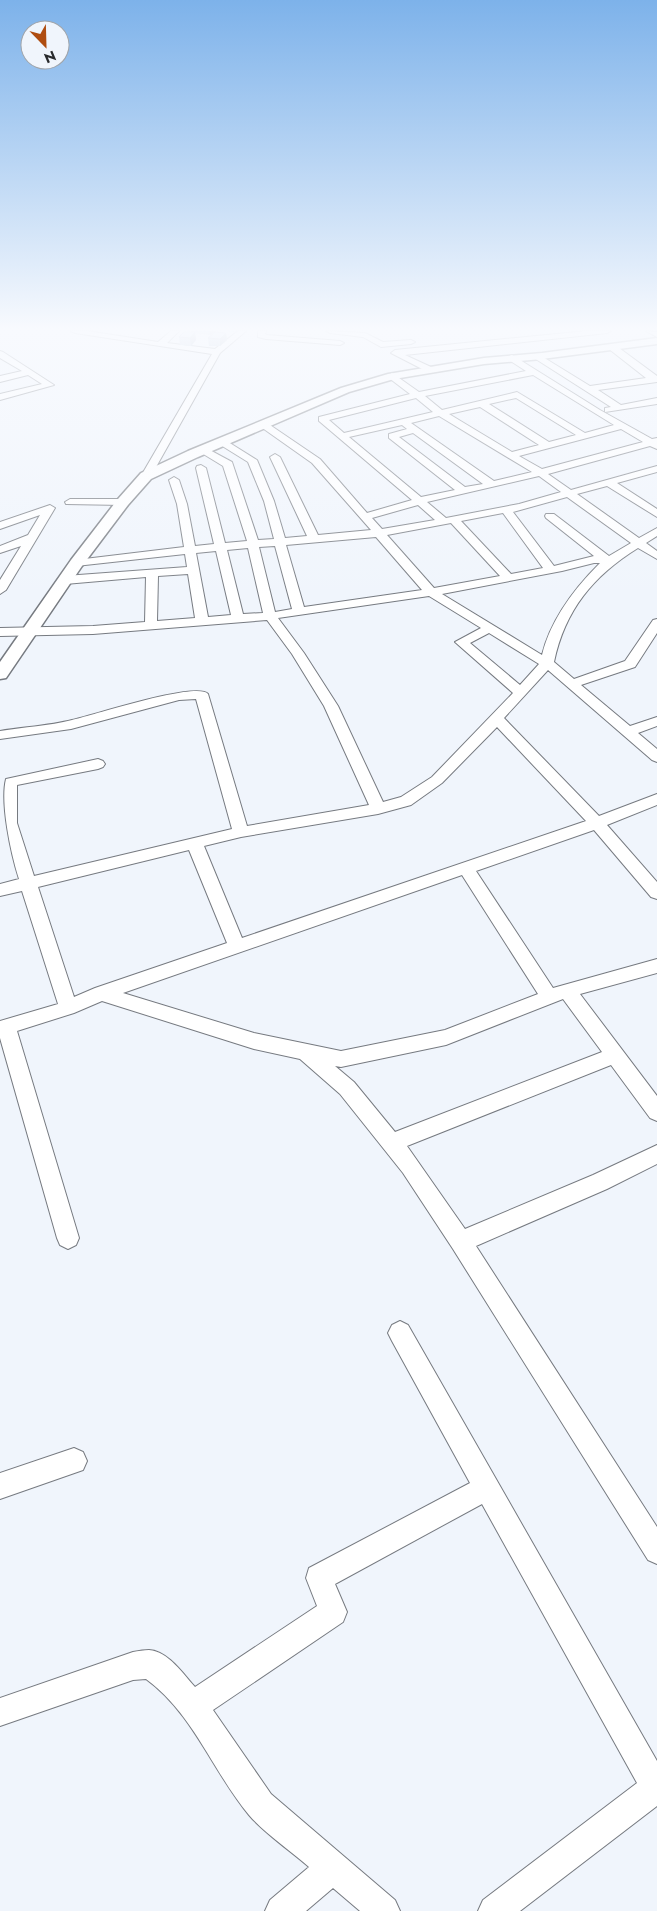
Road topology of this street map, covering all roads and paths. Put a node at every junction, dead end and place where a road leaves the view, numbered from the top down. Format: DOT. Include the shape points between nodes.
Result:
graph roads {
  1 [pos="179,420"];
  2 [pos="277,420"];
  3 [pos="323,420"];
  4 [pos="408,420"];
  5 [pos="453,420"];
  6 [pos="507,420"];
  7 [pos="558,420"];
  8 [pos="612,420"];
  9 [pos="404,421"];
  10 [pos="264,426"];
  11 [pos="622,426"];
  12 [pos="415,430"];
  13 [pos="342,436"];
  14 [pos="584,436"];
  15 [pos="222,442"];
  16 [pos="655,444"];
  17 [pos="548,446"];
  18 [pos="203,450"];
  19 [pos="511,456"];
  20 [pos="275,457"];
  21 [pos="201,468"];
  22 [pos="657,468"];
  23 [pos="539,472"];
  24 [pos="146,476"];
  25 [pos="174,480"];
  26 [pos="608,482"];
  27 [pos="492,485"];
  28 [pos="463,491"];
  29 [pos="568,493"];
  30 [pos="419,501"];
  31 [pos="70,502"];
  32 [pos="123,502"];
  33 [pos="506,509"];
  34 [pos="657,514"];
  35 [pos="550,516"];
  36 [pos="364,517"];
  37 [pos="448,520"];
  38 [pos="0,526"];
  39 [pos="657,531"];
  40 [pos="380,534"];
  41 [pos="33,537"];
  42 [pos="314,539"];
  43 [pos="280,541"];
  44 [pos="639,543"];
  45 [pos="253,544"];
  46 [pos="222,547"];
  47 [pos="0,550"];
  48 [pos="188,550"];
  49 [pos="657,556"];
  50 [pos="609,561"];
  51 [pos="76,563"];
  52 [pos="192,570"];
  53 [pos="551,570"];
  54 [pos="152,573"];
  55 [pos="508,578"];
  56 [pos="65,580"];
  57 [pos="0,590"];
  58 [pos="431,592"];
  59 [pos="299,612"];
  60 [pos="270,616"];
  61 [pos="238,618"];
  62 [pos="202,620"];
  63 [pos="657,623"];
  64 [pos="151,625"];
  65 [pos="490,628"];
  66 [pos="0,632"];
  67 [pos="28,633"];
  68 [pos="547,663"];
  69 [pos="0,674"];
  70 [pos="572,684"];
  71 [pos="520,692"];
  72 [pos="496,718"];
  73 [pos="657,720"];
  74 [pos="628,732"];
  75 [pos="0,735"];
  76 [pos="657,757"];
  77 [pos="98,764"];
  78 [pos="657,799"];
  79 [pos="378,808"];
  80 [pos="597,823"];
  81 [pos="241,832"];
  82 [pos="195,844"];
  83 [pos="466,868"];
  84 [pos="29,883"];
  85 [pos="0,890"];
  86 [pos="657,893"];
  87 [pos="237,946"];
  88 [pos="657,966"];
  89 [pos="567,990"];
  90 [pos="101,993"];
  91 [pos="549,996"];
  92 [pos="68,1008"];
  93 [pos="3,1028"];
  94 [pos="306,1052"];
  95 [pos="615,1055"];
  96 [pos="657,1112"];
  97 [pos="392,1143"];
  98 [pos="657,1154"];
  99 [pos="68,1238"];
  100 [pos="461,1242"];
  101 [pos="400,1333"];
  102 [pos="74,1461"];
  103 [pos="0,1486"];
  104 [pos="487,1488"];
  105 [pos="657,1551"];
  106 [pos="193,1706"];
  107 [pos="0,1712"];
  108 [pos="656,1787"];
  109 [pos="333,1868"];
  110 [pos="281,1911"];
  111 [pos="384,1911"];
  112 [pos="494,1911"];
  1 -- 24 [label="street"];
  2 -- 10 [label="main road"];
  3 -- 13 [label="street"];
  4 -- 9 [label="street"];
  5 -- 19 [label="street"];
  6 -- 17 [label="street"];
  7 -- 14 [label="street"];
  8 -- 11 [label="street"];
  9 -- 12 [label="street"];
  9 -- 13 [label="street"];
  10 -- 15 [label="main road"];
  10 -- 36 [label="street" via="316,461"];
  11 -- 14 [label="street"];
  11 -- 16 [label="street"];
  12 -- 27 [label="street"];
  12 -- 28 [label="street" via="392,436"];
  13 -- 30 [label="street"];
  14 -- 17 [label="street"];
  15 -- 18 [label="main road"];
  15 -- 43 [label="street" via="252,460 269,501"];
  16 -- 23 [label="street"];
  17 -- 19 [label="street"];
  18 -- 24 [label="main road"];
  18 -- 45 [label="street" via="228,464"];
  19 -- 23 [label="street"];
  20 -- 42 [label="street"];
  21 -- 46 [label="street"];
  22 -- 26 [label="street"];
  23 -- 27 [label="street"];
  23 -- 29 [label="street"];
  24 -- 32 [label="main road"];
  25 -- 48 [label="street" via="182,504"];
  26 -- 29 [label="street"];
  26 -- 34 [label="street"];
  27 -- 28 [label="street"];
  28 -- 30 [label="street"];
  29 -- 33 [label="street"];
  29 -- 44 [label="street"];
  30 -- 36 [label="street"];
  30 -- 37 [label="street"];
  31 -- 32 [label="street"];
  32 -- 51 [label="main road"];
  33 -- 37 [label="street"];
  33 -- 53 [label="street"];
  35 -- 50 [label="street"];
  36 -- 40 [label="street"];
  37 -- 40 [label="street"];
  37 -- 55 [label="street"];
  38 -- 41 [label="street" via="50,508"];
  39 -- 44 [label="street"];
  40 -- 42 [label="street"];
  40 -- 58 [label="street"];
  41 -- 47 [label="street"];
  41 -- 57 [label="street"];
  42 -- 43 [label="street"];
  43 -- 45 [label="street"];
  43 -- 59 [label="street"];
  44 -- 49 [label="street"];
  44 -- 50 [label="street"];
  45 -- 46 [label="street"];
  45 -- 60 [label="street"];
  46 -- 48 [label="street"];
  46 -- 61 [label="street"];
  48 -- 51 [label="street"];
  48 -- 52 [label="street"];
  50 -- 53 [label="street" via="594,559"];
  50 -- 68 [label="street" via="581,589 553,638"];
  51 -- 56 [label="main road"];
  52 -- 54 [label="street"];
  52 -- 62 [label="street"];
  53 -- 55 [label="street"];
  54 -- 56 [label="street"];
  54 -- 64 [label="street"];
  55 -- 58 [label="street"];
  56 -- 67 [label="main road"];
  58 -- 59 [label="street"];
  58 -- 65 [label="street"];
  59 -- 60 [label="street"];
  60 -- 61 [label="street"];
  60 -- 79 [label="street" via="331,706"];
  61 -- 62 [label="street"];
  62 -- 64 [label="street"];
  63 -- 70 [label="street" via="630,664"];
  64 -- 67 [label="street"];
  65 -- 68 [label="street"];
  65 -- 71 [label="street" via="461,642"];
  66 -- 67 [label="street"];
  67 -- 69 [label="main road"];
  68 -- 70 [label="street"];
  68 -- 71 [label="street"];
  70 -- 74 [label="street"];
  71 -- 72 [label="street"];
  72 -- 79 [label="street" via="437,780 406,801"];
  72 -- 80 [label="street"];
  73 -- 74 [label="street"];
  74 -- 76 [label="street"];
  75 -- 81 [label="street" via="71,725 178,696 201,694"];
  77 -- 84 [label="street" via="11,782 9,823"];
  78 -- 80 [label="street"];
  79 -- 81 [label="street"];
  80 -- 83 [label="street"];
  80 -- 86 [label="street"];
  81 -- 82 [label="street"];
  82 -- 84 [label="street"];
  82 -- 87 [label="street"];
  83 -- 87 [label="street"];
  83 -- 91 [label="street"];
  84 -- 85 [label="street"];
  84 -- 92 [label="street"];
  87 -- 90 [label="street"];
  88 -- 89 [label="street"];
  89 -- 91 [label="street"];
  89 -- 95 [label="street"];
  90 -- 92 [label="street"];
  90 -- 94 [label="street" via="254,1041"];
  91 -- 94 [label="street" via="446,1037 341,1059"];
  92 -- 93 [label="street"];
  93 -- 99 [label="street"];
  94 -- 97 [label="street" via="347,1088"];
  95 -- 96 [label="street"];
  95 -- 97 [label="street"];
  97 -- 100 [label="street"];
  98 -- 100 [label="street"];
  100 -- 105 [label="street"];
  101 -- 104 [label="street"];
  102 -- 103 [label="street"];
  104 -- 106 [label="street" via="319,1578 333,1612"];
  104 -- 108 [label="street"];
  106 -- 107 [label="street" via="165,1675 150,1664 132,1666"];
  106 -- 109 [label="street" via="260,1805"];
  108 -- 112 [label="street"];
  109 -- 110 [label="street"];
  109 -- 111 [label="street"];
}
